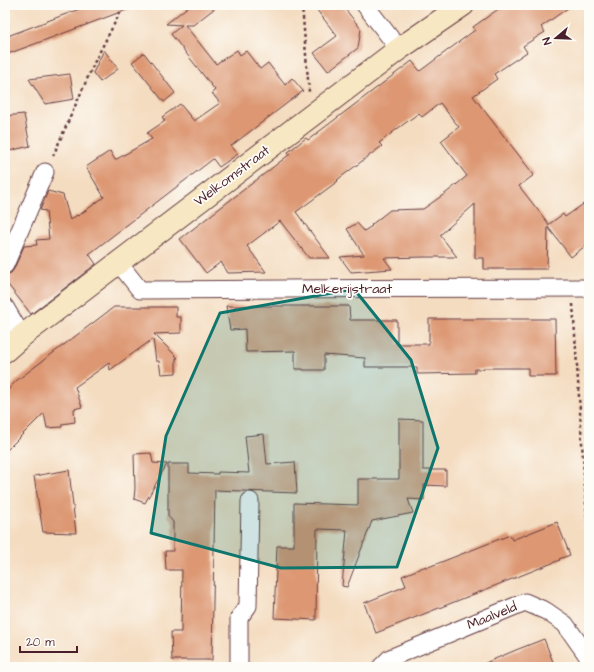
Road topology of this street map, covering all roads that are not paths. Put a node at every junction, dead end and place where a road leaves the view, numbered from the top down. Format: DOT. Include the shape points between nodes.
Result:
graph roads {
  1 [pos="365,5"];
  2 [pos="463,5"];
  3 [pos="399,49"];
  4 [pos="45,172"];
  5 [pos="118,262"];
  6 [pos="5,265"];
  7 [pos="581,288"];
  8 [pos="5,307"];
  9 [pos="22,336"];
  10 [pos="5,351"];
  11 [pos="250,501"];
  12 [pos="589,658"];
  13 [pos="239,667"];
  14 [pos="381,667"];
  1 -- 3 [label="street"];
  2 -- 3 [label="street, Welkomstraat"];
  3 -- 5 [label="street, Welkomstraat"];
  4 -- 6 [label="street"];
  5 -- 7 [label="street, Melkerijstraat" via="140,290"];
  5 -- 9 [label="street, Welkomstraat"];
  8 -- 9 [label="street"];
  9 -- 10 [label="street, Welkomstraat"];
  11 -- 13 [label="street" via="248,606 239,618"];
  12 -- 14 [label="street, Maalveld" via="565,624 546,611 525,602 390,658"];
}
